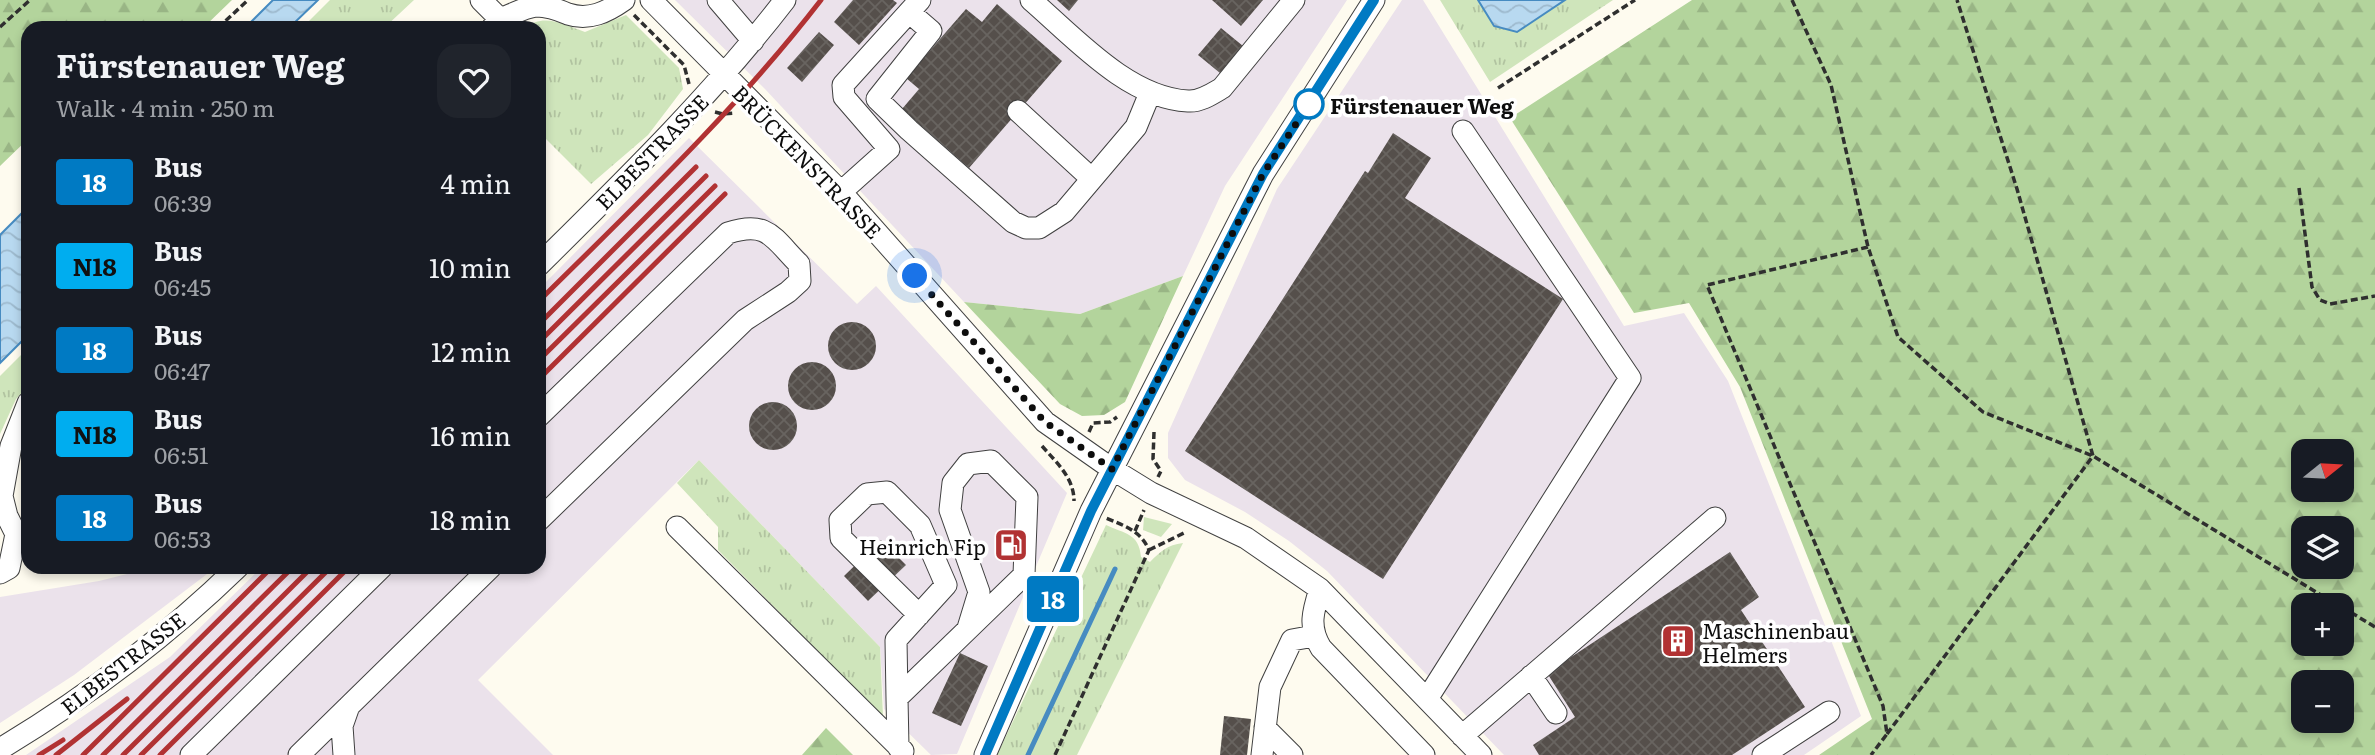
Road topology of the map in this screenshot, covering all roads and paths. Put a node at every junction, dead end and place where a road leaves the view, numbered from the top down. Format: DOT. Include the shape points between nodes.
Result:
graph roads {
  1 [pos="30,0"];
  2 [pos="248,0"];
  3 [pos="481,0"];
  4 [pos="624,0"];
  5 [pos="651,0"];
  6 [pos="718,0"];
  7 [pos="785,0"];
  8 [pos="1031,0"];
  9 [pos="1294,0"];
  10 [pos="1374,0"];
  11 [pos="1635,0"];
  12 [pos="1791,0"];
  13 [pos="1957,0"];
  14 [pos="914,6"];
  15 [pos="226,21"];
  16 [pos="494,21"];
  17 [pos="503,21"];
  18 [pos="0,27"];
  19 [pos="753,41"];
  20 [pos="724,75"];
  21 [pos="1498,88"];
  22 [pos="1150,93"];
  23 [pos="1018,111"];
  24 [pos="909,130"];
  25 [pos="1464,131"];
  26 [pos="889,149"];
  27 [pos="1093,179"];
  28 [pos="2299,188"];
  29 [pos="841,192"];
  30 [pos="1868,247"];
  31 [pos="546,258"];
  32 [pos="2375,296"];
  33 [pos="546,409"];
  34 [pos="1122,414"];
  35 [pos="21,421"];
  36 [pos="1093,424"];
  37 [pos="2093,456"];
  38 [pos="1112,469"];
  39 [pos="546,513"];
  40 [pos="1715,518"];
  41 [pos="677,527"];
  42 [pos="1135,531"];
  43 [pos="1177,536"];
  44 [pos="1149,550"];
  45 [pos="0,573"];
  46 [pos="230,574"];
  47 [pos="376,574"];
  48 [pos="484,574"];
  49 [pos="1320,589"];
  50 [pos="2319,593"];
  51 [pos="2354,614"];
  52 [pos="919,615"];
  53 [pos="2375,627"];
  54 [pos="968,628"];
  55 [pos="1314,636"];
  56 [pos="1531,676"];
  57 [pos="897,698"];
  58 [pos="1427,699"];
  59 [pos="342,711"];
  60 [pos="1829,712"];
  61 [pos="1556,713"];
  62 [pos="1265,728"];
  63 [pos="1887,734"];
  64 [pos="1462,736"];
  65 [pos="0,749"];
  66 [pos="903,751"];
  67 [pos="191,755"];
  68 [pos="299,755"];
  69 [pos="333,755"];
  70 [pos="344,755"];
  71 [pos="985,755"];
  72 [pos="1055,755"];
  73 [pos="1262,755"];
  74 [pos="1292,755"];
  75 [pos="1424,755"];
  76 [pos="1481,755"];
  77 [pos="1763,755"];
  78 [pos="1871,755"];
  1 -- 18 [label="path"];
  2 -- 15 [label="path"];
  3 -- 16 [label="street"];
  4 -- 17 [label="street" via="591,16 536,6"];
  5 -- 20 [label="street, BRÜCKENSTRASSE"];
  6 -- 19 [label="street"];
  7 -- 19 [label="street, ELBESTRASSE"];
  8 -- 22 [label="street" via="1108,67"];
  9 -- 22 [label="street" via="1222,88 1189,102"];
  10 -- 38 [label="street" via="1263,174"];
  11 -- 21 [label="path"];
  12 -- 30 [label="path" via="1831,85"];
  13 -- 37 [label="path" via="2017,188"];
  14 -- 24 [label="street" via="931,31 877,99"];
  14 -- 26 [label="street" via="844,85 844,97"];
  19 -- 20 [label="street, ELBESTRASSE"];
  20 -- 29 [label="street, BRÜCKENSTRASSE"];
  20 -- 31 [label="street, ELBESTRASSE" via="656,150"];
  22 -- 27 [label="street" via="1136,127"];
  23 -- 27 [label="street"];
  24 -- 26 [label="street"];
  24 -- 27 [label="street" via="1013,222 1026,228 1052,222"];
  25 -- 58 [label="street" via="1630,378"];
  26 -- 29 [label="street"];
  28 -- 32 [label="path" via="2312,287 2320,300 2330,304"];
  29 -- 38 [label="street, BRÜCKENSTRASSE" via="1045,422"];
  30 -- 37 [label="path" via="1898,337 1983,412"];
  30 -- 63 [label="path" via="1707,285 1884,706"];
  33 -- 39 [label="street" via="729,233 748,227 764,230 799,264 800,281 745,320"];
  34 -- 36 [label="path" via="1110,422"];
  35 -- 45 [label="street" via="2,495 16,534 9,568"];
  37 -- 50 [label="path"];
  37 -- 63 [label="path"];
  38 -- 49 [label="street" via="1246,538"];
  38 -- 71 [label="street"];
  40 -- 56 [label="street"];
  41 -- 66 [label="street"];
  42 -- 44 [label="path"];
  43 -- 44 [label="path"];
  44 -- 72 [label="path"];
  46 -- 65 [label="street, ELBESTRASSE" via="90,690"];
  47 -- 67 [label="street"];
  48 -- 59 [label="street"];
  49 -- 55 [label="street" via="1311,622"];
  49 -- 58 [label="street"];
  51 -- 53 [label="path"];
  52 -- 52 [label="street" via="841,538 840,520 867,494 887,492 920,525 946,585"];
  52 -- 57 [label="street" via="895,640"];
  54 -- 54 [label="street" via="1024,575 1027,497 991,461 968,464 953,483 950,510 979,592"];
  54 -- 57 [label="street"];
  55 -- 62 [label="street" via="1292,640 1269,687"];
  55 -- 75 [label="street"];
  56 -- 61 [label="street"];
  56 -- 64 [label="street"];
  57 -- 66 [label="street"];
  58 -- 64 [label="street"];
  59 -- 68 [label="street"];
  59 -- 69 [label="street" via="332,730"];
  59 -- 70 [label="street"];
  60 -- 77 [label="street"];
  62 -- 73 [label="street"];
  62 -- 74 [label="street"];
  63 -- 78 [label="path"];
  64 -- 76 [label="street"];
}
